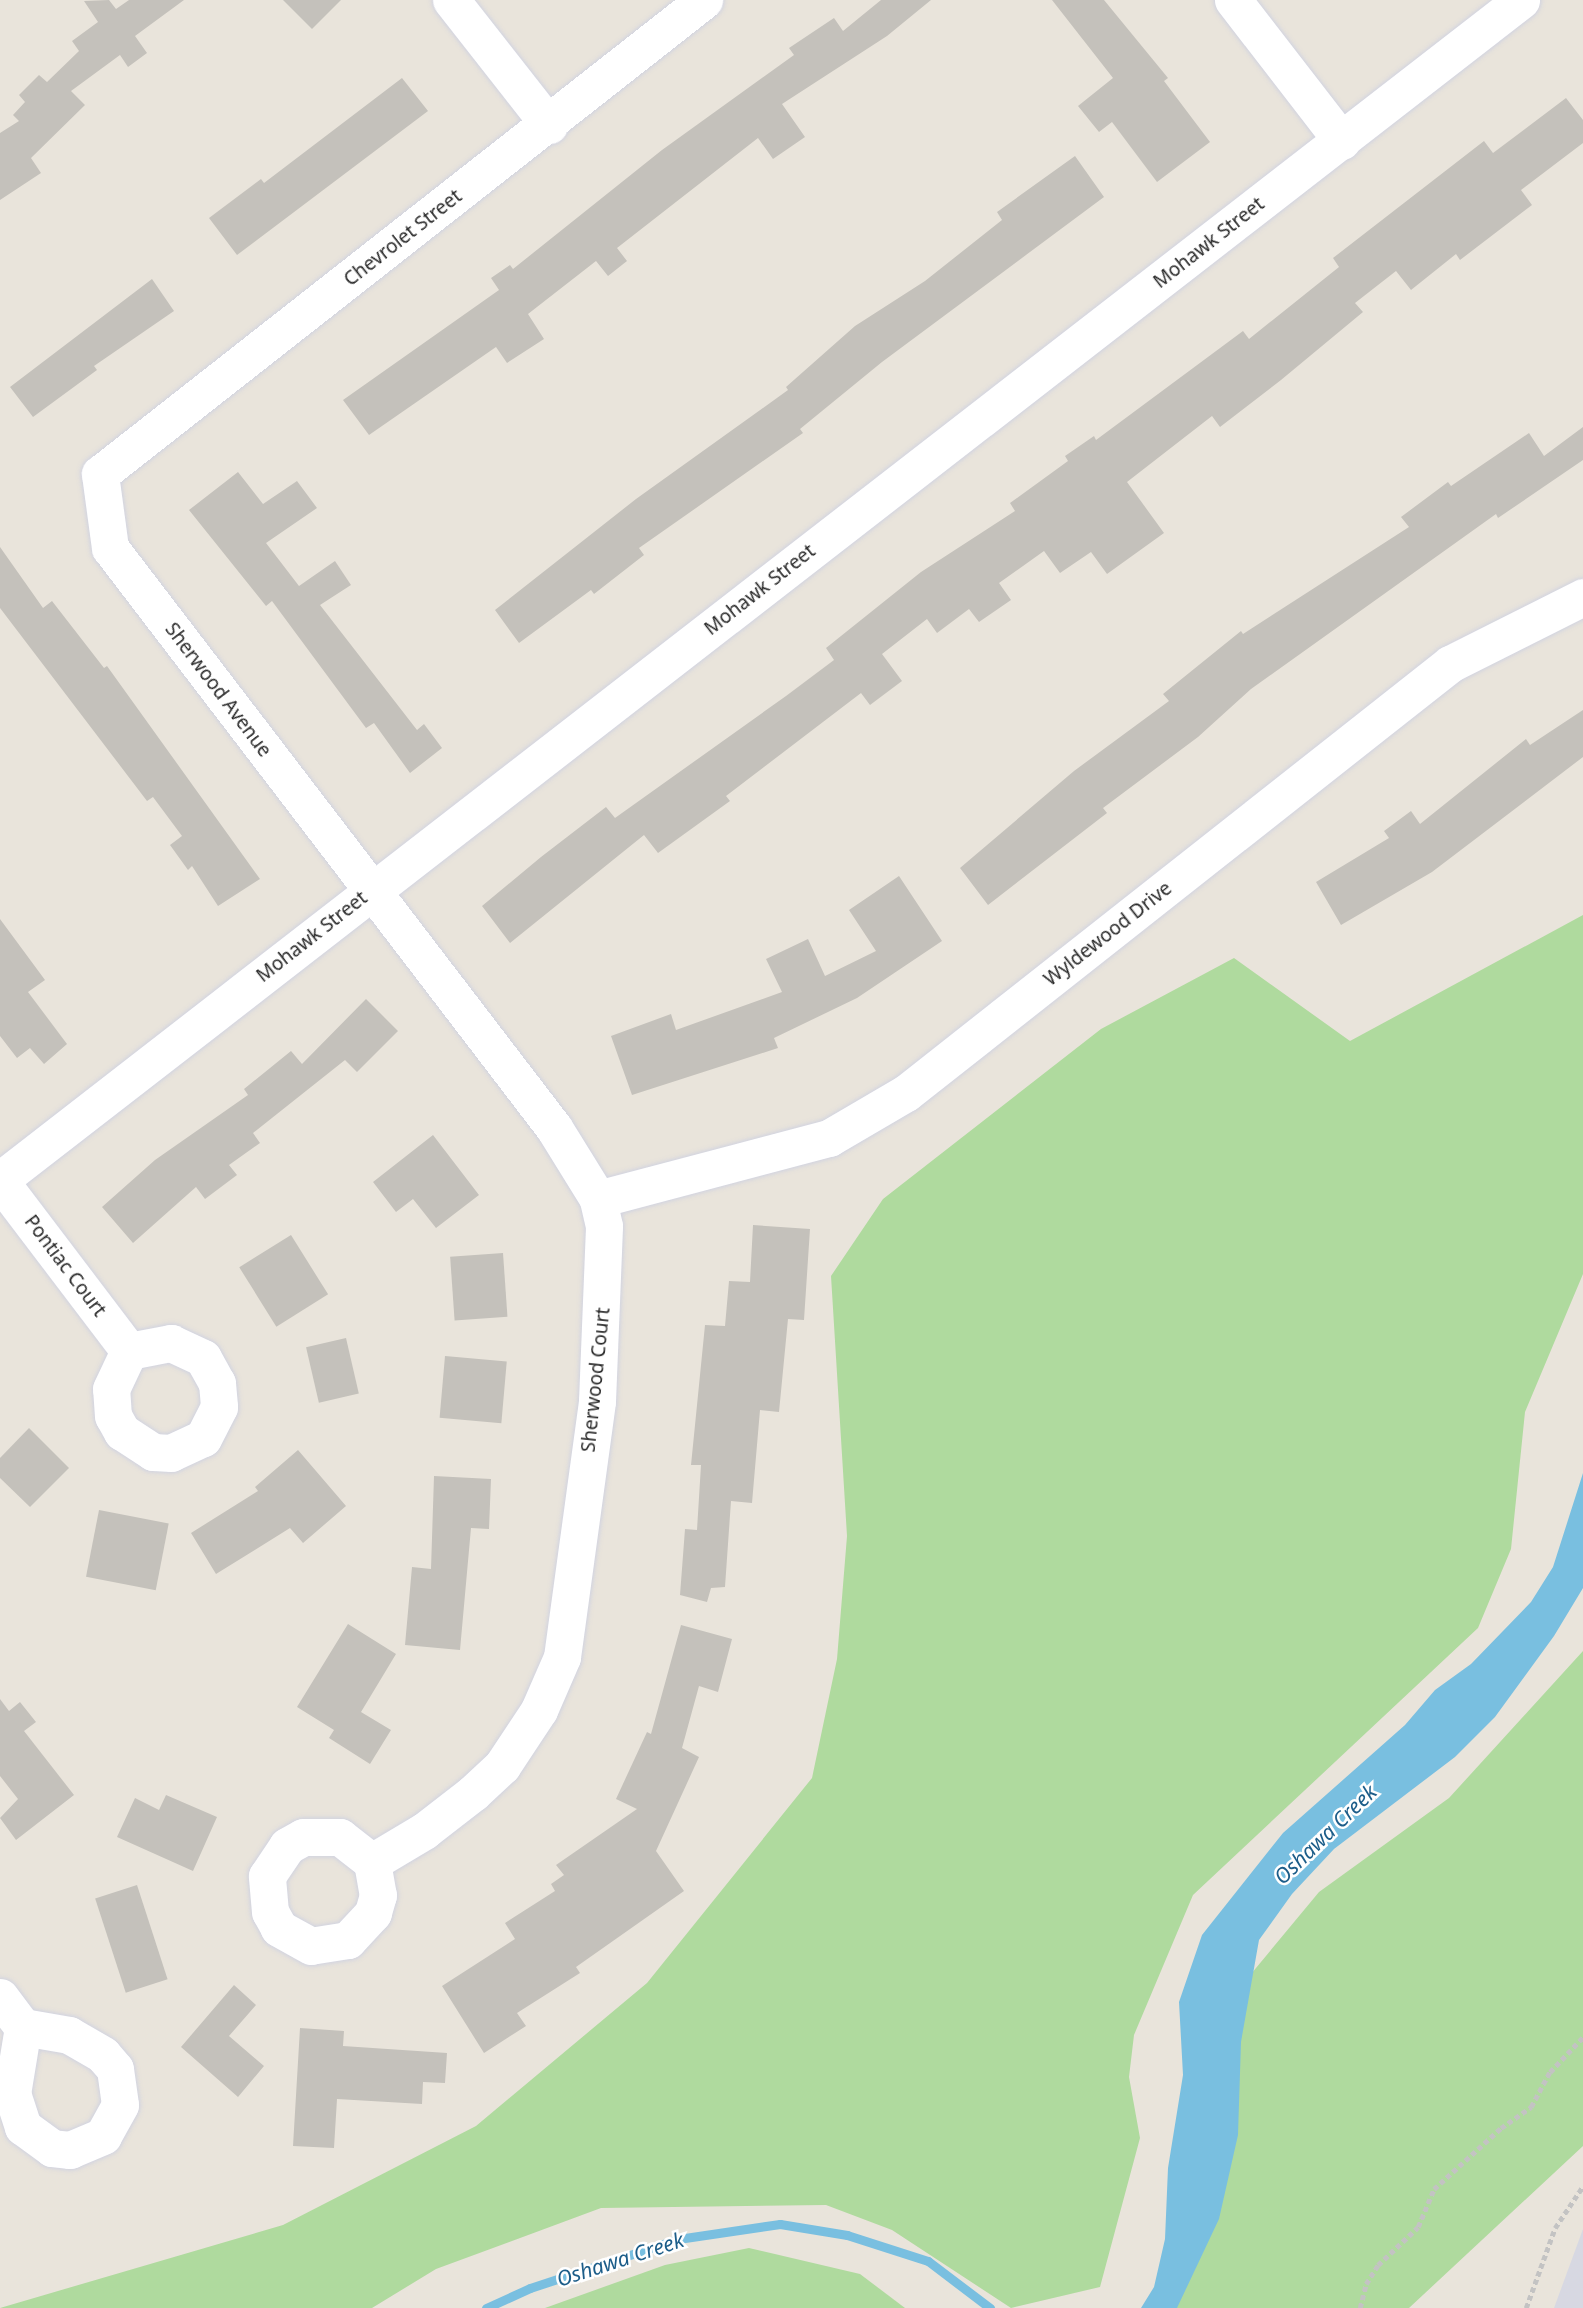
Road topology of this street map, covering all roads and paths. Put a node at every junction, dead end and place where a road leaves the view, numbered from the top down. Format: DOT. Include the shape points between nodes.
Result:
graph roads {
  1 [pos="451,0"];
  2 [pos="704,0"];
  3 [pos="1233,0"];
  4 [pos="1521,0"];
  5 [pos="549,125"];
  6 [pos="1342,141"];
  7 [pos="100,474"];
  8 [pos="1583,597"];
  9 [pos="372,891"];
  10 [pos="0,1181"];
  11 [pos="598,1199"];
  12 [pos="129,1351"];
  13 [pos="372,1862"];
  14 [pos="0,1997"];
  15 [pos="23,2027"];
  16 [pos="1583,2037"];
  17 [pos="1583,2186"];
  18 [pos="1360,2308"];
  19 [pos="1525,2308"];
  1 -- 5 [label="street"];
  2 -- 5 [label="street, Chevrolet Street"];
  3 -- 6 [label="street"];
  4 -- 6 [label="street, Mohawk Street"];
  5 -- 7 [label="street, Chevrolet Street"];
  6 -- 9 [label="street, Mohawk Street"];
  7 -- 9 [label="street, Sherwood Avenue" via="110,548"];
  8 -- 11 [label="street, Wyldewood Drive" via="1450,664 906,1093 829,1138"];
  9 -- 10 [label="street, Mohawk Street"];
  9 -- 11 [label="street, Sherwood Court" via="554,1128"];
  10 -- 12 [label="street, Pontiac Court"];
  11 -- 13 [label="street, Sherwood Court" via="606,1256 597,1401 562,1657 539,1710 502,1766 424,1831"];
  14 -- 15 [label="street"];
  16 -- 18 [label="path" via="1550,2072 1531,2107 1493,2134 1434,2189 1418,2227 1378,2265 1366,2284"];
  17 -- 19 [label="path" via="1555,2228"];
}
